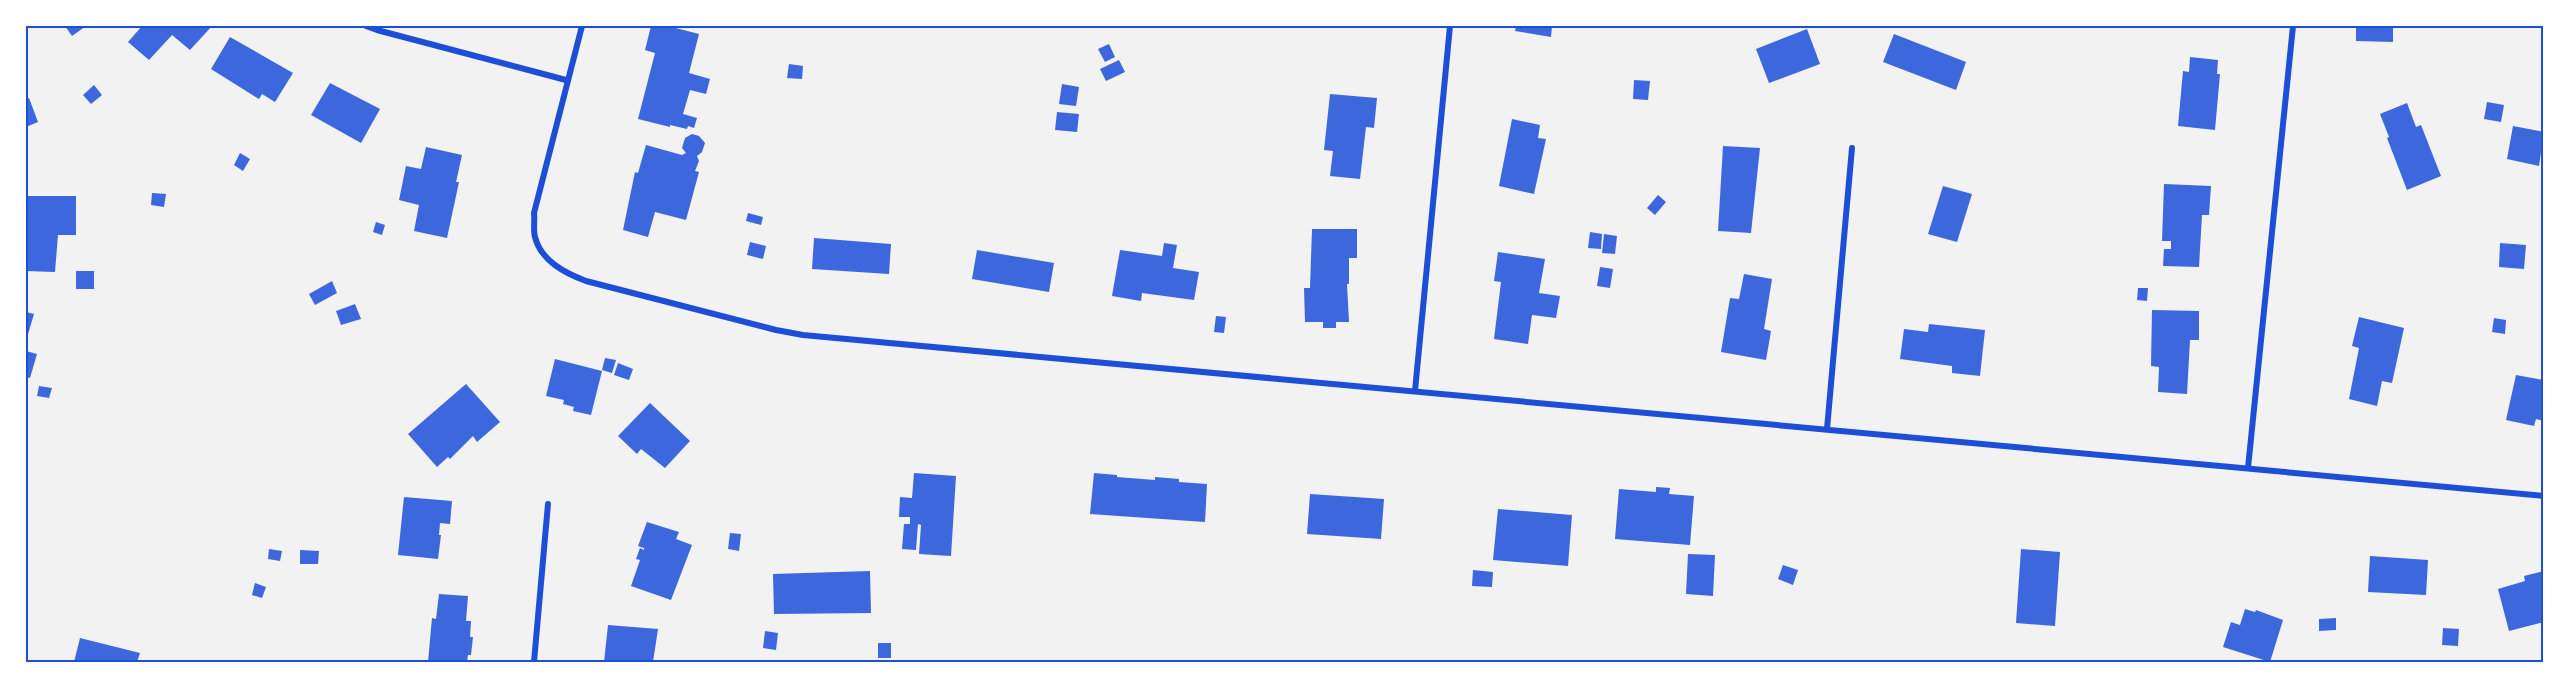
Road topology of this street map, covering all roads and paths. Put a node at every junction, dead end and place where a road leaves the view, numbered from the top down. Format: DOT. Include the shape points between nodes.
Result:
graph roads {
  1 [pos="366,26"];
  2 [pos="582,26"];
  3 [pos="1450,26"];
  4 [pos="2293,26"];
  5 [pos="566,80"];
  6 [pos="1852,148"];
  7 [pos="1415,391"];
  8 [pos="1827,429"];
  9 [pos="2248,468"];
  10 [pos="2544,496"];
  11 [pos="548,504"];
  12 [pos="534,663"];
  1 -- 5 [label="street"];
  2 -- 5 [label="street"];
  3 -- 7 [label="street"];
  4 -- 9 [label="street"];
  5 -- 7 [label="street" via="534,213 535,237 548,260 564,273 803,335"];
  6 -- 8 [label="street"];
  7 -- 8 [label="street"];
  8 -- 9 [label="street"];
  9 -- 10 [label="street"];
  11 -- 12 [label="street"];
}
